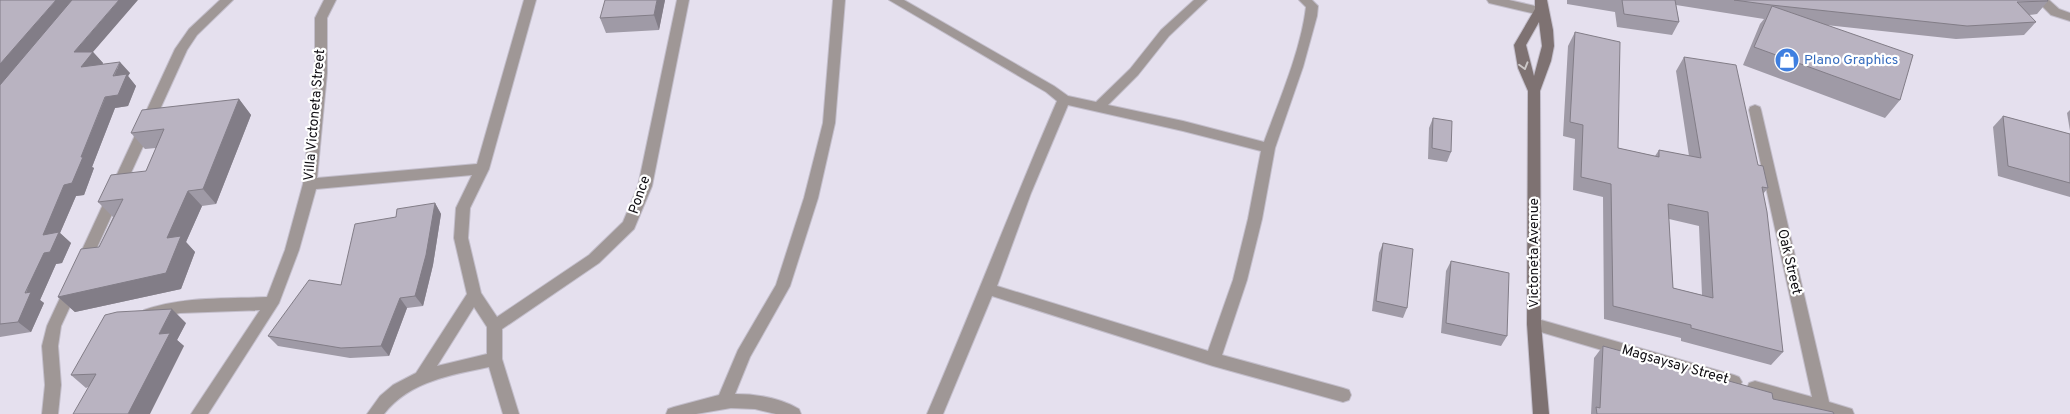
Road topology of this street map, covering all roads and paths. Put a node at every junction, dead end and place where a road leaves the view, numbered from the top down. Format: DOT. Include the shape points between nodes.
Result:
graph roads {
  1 [pos="226,0"];
  2 [pos="330,0"];
  3 [pos="530,0"];
  4 [pos="683,0"];
  5 [pos="839,0"];
  6 [pos="895,0"];
  7 [pos="1201,0"];
  8 [pos="1305,0"];
  9 [pos="1494,0"];
  10 [pos="2042,0"];
  11 [pos="1541,5"];
  12 [pos="2070,17"];
  13 [pos="1534,91"];
  14 [pos="1064,100"];
  15 [pos="1100,106"];
  16 [pos="1755,110"];
  17 [pos="1268,148"];
  18 [pos="482,169"];
  19 [pos="310,184"];
  20 [pos="988,289"];
  21 [pos="474,295"];
  22 [pos="272,302"];
  23 [pos="136,316"];
  24 [pos="1534,324"];
  25 [pos="495,326"];
  26 [pos="494,359"];
  27 [pos="1213,359"];
  28 [pos="422,377"];
  29 [pos="1343,396"];
  30 [pos="725,399"];
  31 [pos="1823,411"];
  32 [pos="50,414"];
  33 [pos="199,414"];
  34 [pos="375,414"];
  35 [pos="511,414"];
  36 [pos="674,414"];
  37 [pos="793,414"];
  38 [pos="935,414"];
  39 [pos="1541,414"];
  40 [pos="1846,414"];
  1 -- 32 [label="street" via="193,32 181,49 54,326 50,346"];
  2 -- 19 [label="street, Villa Victoneta Street" via="321,18 320,73"];
  3 -- 18 [label="street"];
  4 -- 25 [label="street, Ponce" via="645,186 629,225 594,259"];
  5 -- 30 [label="street" via="829,124 811,198 783,286 743,355"];
  6 -- 14 [label="street"];
  7 -- 15 [label="street" via="1165,33 1134,72"];
  8 -- 17 [label="street" via="1312,6 1311,16"];
  9 -- 11 [label="street"];
  10 -- 12 [label="street" via="2056,12"];
  11 -- 13 [label="main road, Victoneta Avenue" via="1547,51"];
  11 -- 13 [label="main road, Victoneta Avenue, one-way" via="1520,45 1524,68"];
  13 -- 24 [label="main road, Victoneta Avenue"];
  14 -- 15 [label="street"];
  14 -- 20 [label="street"];
  15 -- 17 [label="street"];
  16 -- 31 [label="street, Oak Street"];
  17 -- 27 [label="street" via="1256,220"];
  18 -- 19 [label="street"];
  18 -- 21 [label="street" via="463,208 461,238"];
  19 -- 22 [label="street, Villa Victoneta Street" via="292,250"];
  20 -- 27 [label="street"];
  20 -- 38 [label="street"];
  21 -- 25 [label="street"];
  21 -- 28 [label="street"];
  22 -- 23 [label="street" via="180,307"];
  22 -- 33 [label="street, Villa Victoneta Street"];
  24 -- 31 [label="street, Magsaysay Street"];
  24 -- 39 [label="main road, Victoneta Avenue"];
  25 -- 26 [label="street"];
  26 -- 28 [label="street"];
  26 -- 35 [label="street"];
  27 -- 29 [label="street"];
  28 -- 34 [label="street" via="388,398"];
  30 -- 36 [label="street"];
  30 -- 37 [label="street" via="749,400 786,409"];
  31 -- 40 [label="street, Magsaysay Street"];
}
